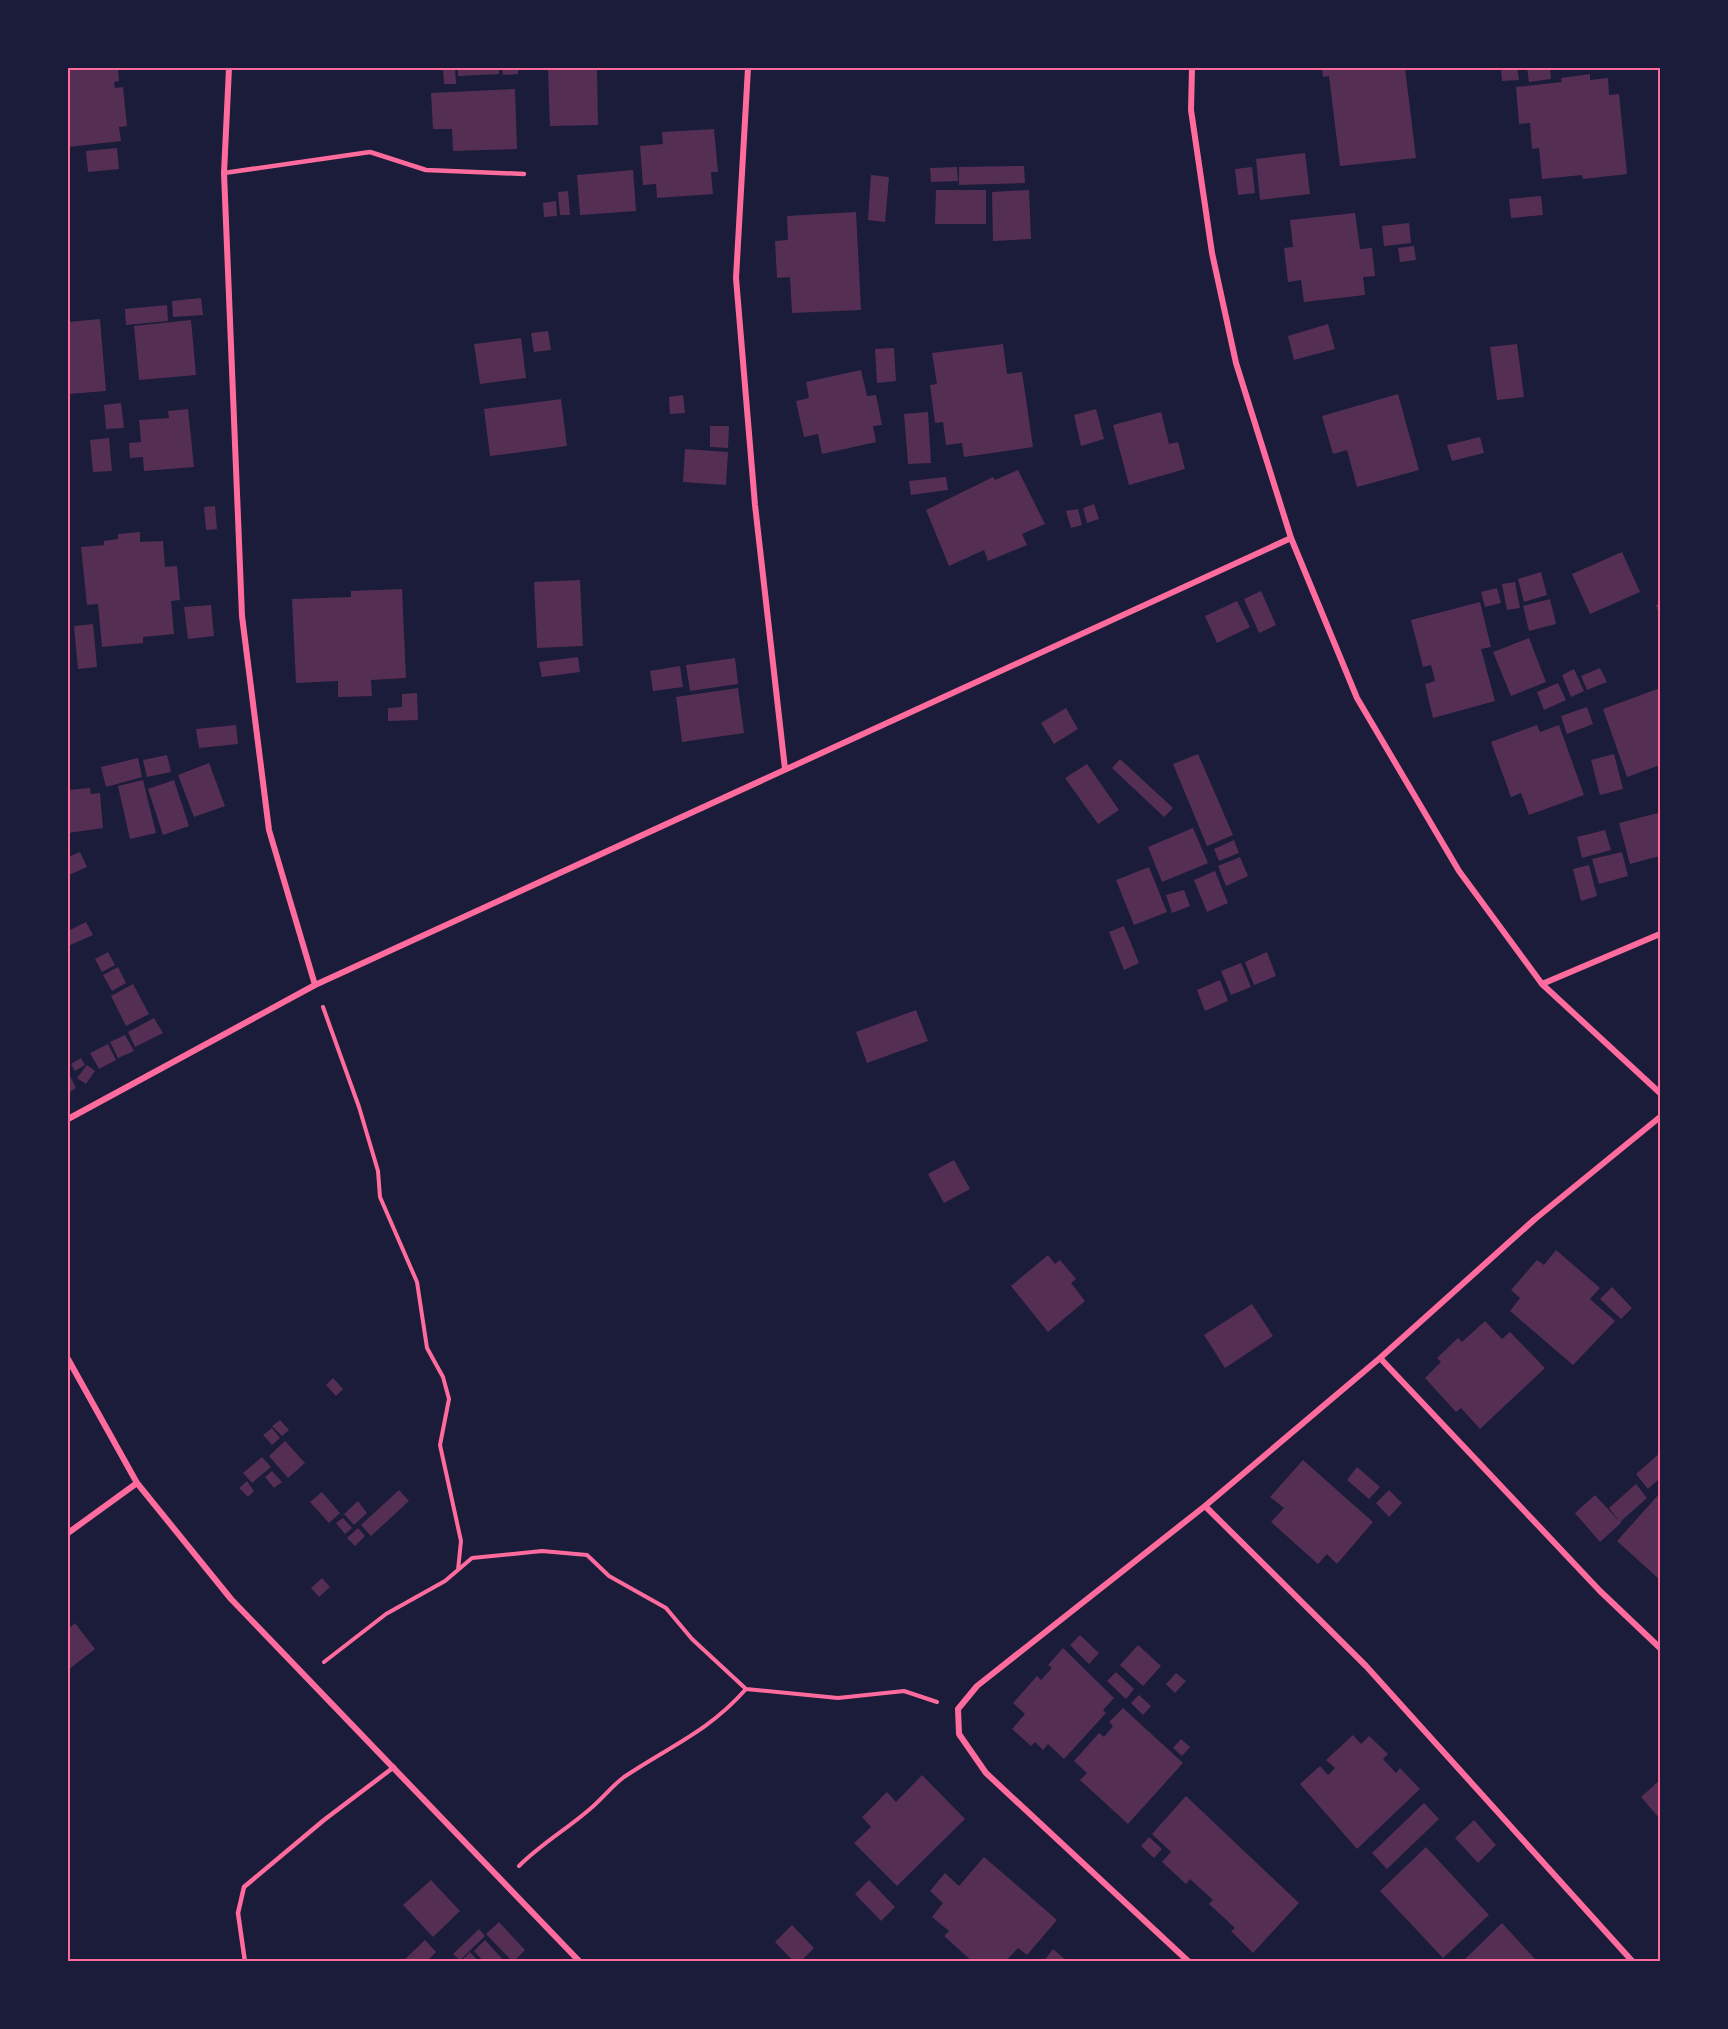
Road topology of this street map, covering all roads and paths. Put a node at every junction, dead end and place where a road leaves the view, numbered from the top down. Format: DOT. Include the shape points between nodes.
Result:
graph roads {
  1 [pos="229,68"];
  2 [pos="748,68"];
  3 [pos="1192,68"];
  4 [pos="224,173"];
  5 [pos="524,174"];
  6 [pos="1291,538"];
  7 [pos="785,769"];
  8 [pos="1660,934"];
  9 [pos="1542,984"];
  10 [pos="315,985"];
  11 [pos="1660,1093"];
  12 [pos="1660,1117"];
  13 [pos="68,1119"];
  14 [pos="1380,1358"];
  15 [pos="68,1359"];
  16 [pos="137,1483"];
  17 [pos="1205,1506"];
  18 [pos="68,1533"];
  19 [pos="458,1571"];
  20 [pos="1660,1648"];
  21 [pos="305,1677"];
  22 [pos="746,1689"];
  23 [pos="958,1709"];
  24 [pos="394,1767"];
  25 [pos="503,1881"];
  26 [pos="245,1962"];
  27 [pos="580,1962"];
  28 [pos="1189,1962"];
  29 [pos="1633,1962"];
  1 -- 4 [label="street"];
  2 -- 7 [label="street" via="736,278 754,505"];
  3 -- 6 [label="street" via="1191,110 1212,254 1236,363"];
  4 -- 5 [label="lane" via="370,152 426,170"];
  4 -- 10 [label="street" via="242,616 269,830"];
  6 -- 7 [label="street"];
  6 -- 9 [label="street" via="1356,698 1459,871"];
  7 -- 10 [label="street"];
  8 -- 9 [label="street"];
  9 -- 11 [label="street"];
  10 -- 13 [label="street"];
  10 -- 19 [label="path" via="359,1107 378,1171 380,1197 417,1282 427,1348 443,1377 449,1399 440,1445 461,1541"];
  12 -- 14 [label="street" via="1535,1219"];
  14 -- 17 [label="street"];
  14 -- 20 [label="street" via="1600,1591"];
  15 -- 16 [label="street"];
  16 -- 18 [label="street"];
  16 -- 21 [label="street" via="231,1599"];
  17 -- 23 [label="street" via="977,1686"];
  17 -- 29 [label="street" via="1366,1666"];
  19 -- 21 [label="path" via="386,1614"];
  19 -- 22 [label="path" via="472,1558 542,1551 587,1555 609,1576 666,1608 692,1639"];
  21 -- 24 [label="street"];
  22 -- 23 [label="path" via="838,1698 904,1691"];
  22 -- 25 [label="path" via="726,1712 694,1736 621,1779"];
  23 -- 28 [label="street" via="959,1734 986,1773"];
  24 -- 25 [label="street"];
  24 -- 26 [label="lane" via="244,1887 238,1913"];
  25 -- 27 [label="street"];
}
